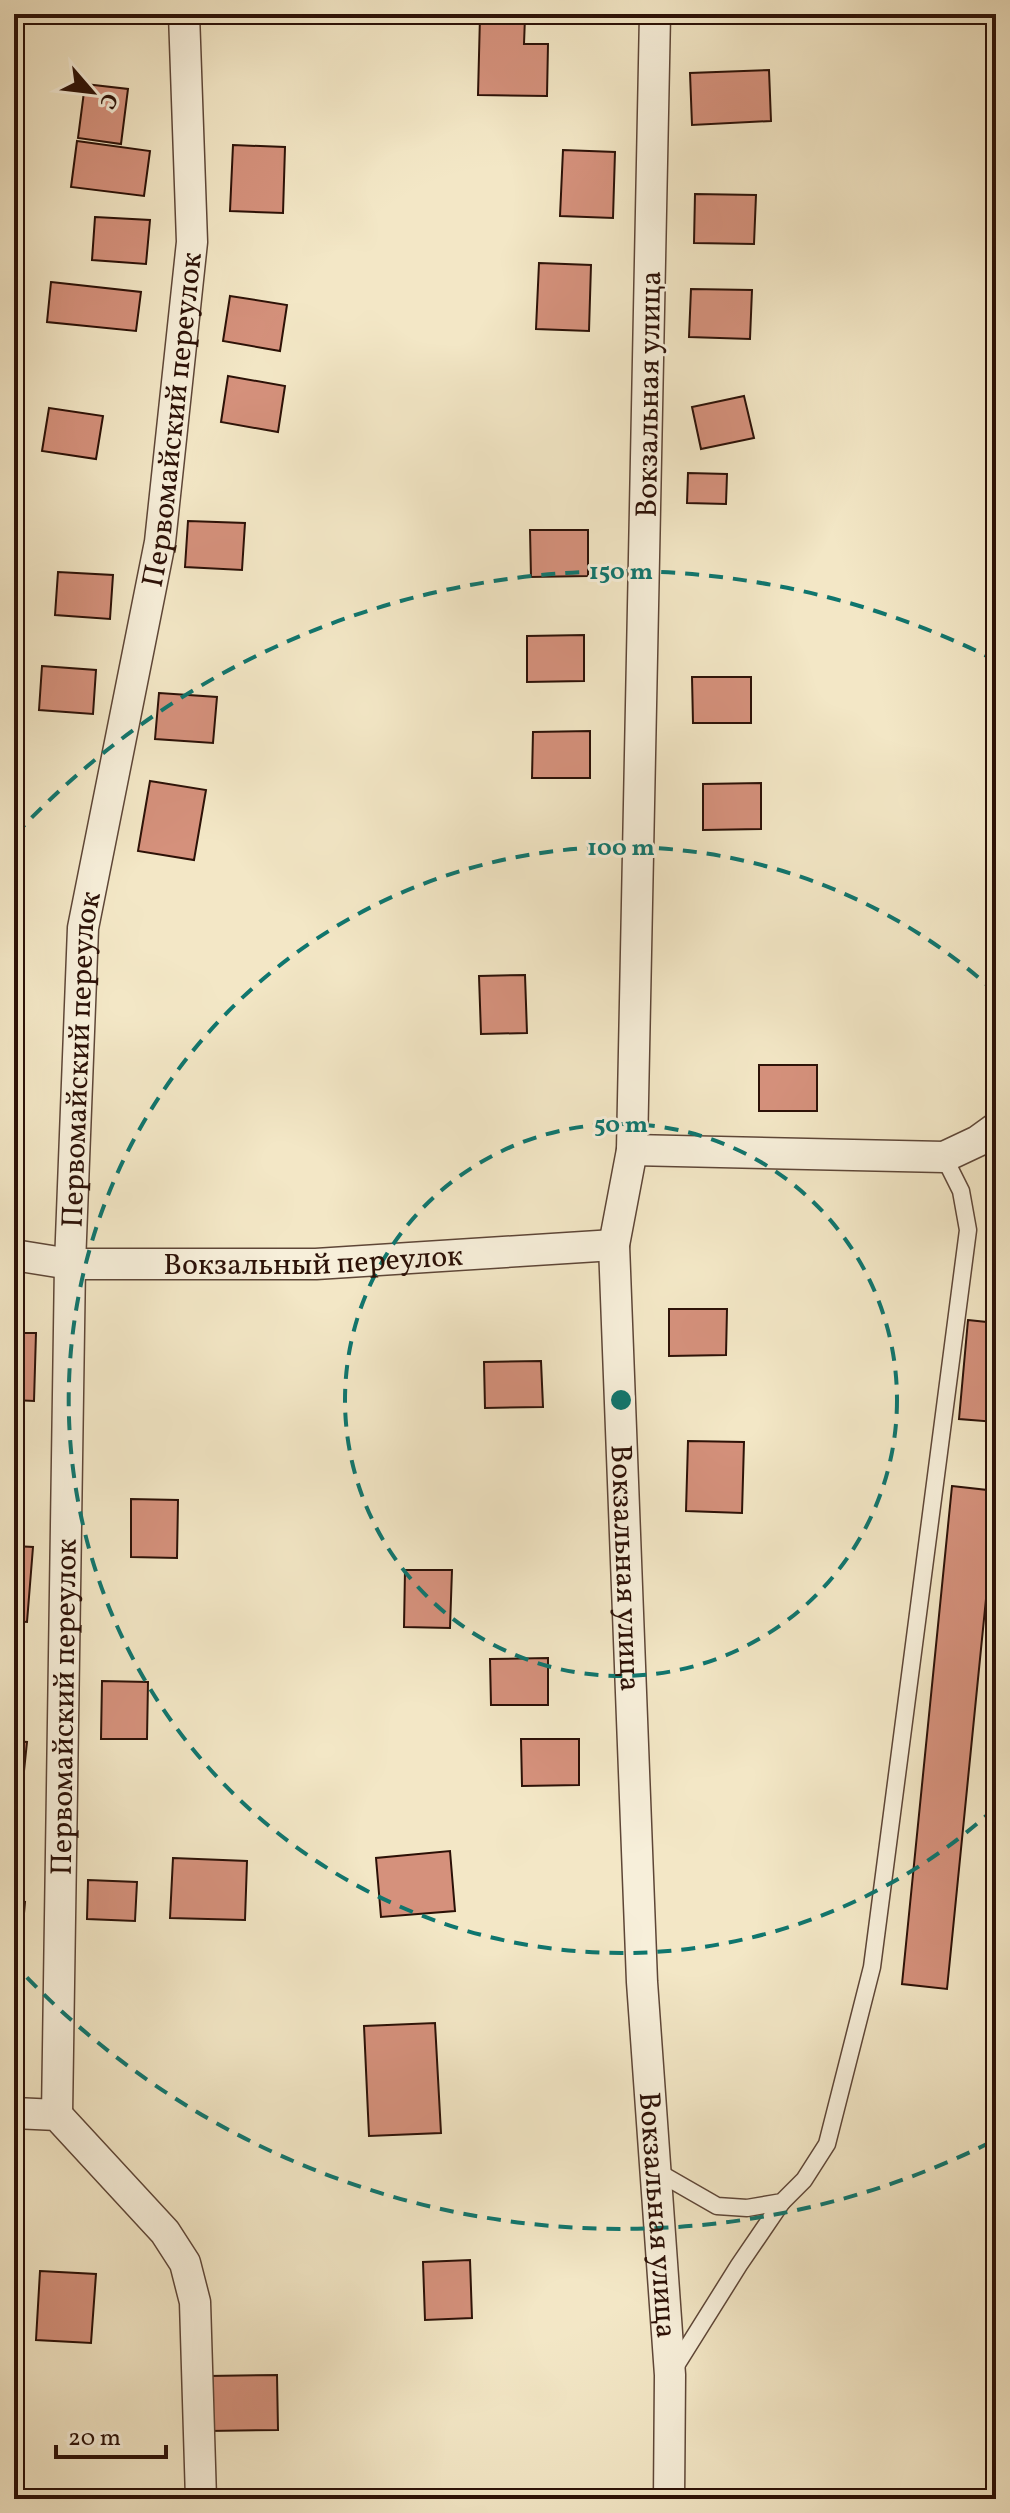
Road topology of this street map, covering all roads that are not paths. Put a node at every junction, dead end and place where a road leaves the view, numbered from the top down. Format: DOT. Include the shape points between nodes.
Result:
graph roads {
  1 [pos="184,14"];
  2 [pos="655,14"];
  3 [pos="996,1128"];
  4 [pos="632,1150"];
  5 [pos="944,1157"];
  6 [pos="614,1245"];
  7 [pos="14,1255"];
  8 [pos="70,1264"];
  9 [pos="14,2113"];
  10 [pos="57,2115"];
  11 [pos="656,2171"];
  12 [pos="782,2202"];
  13 [pos="670,2375"];
  14 [pos="201,2499"];
  15 [pos="669,2499"];
  1 -- 8 [label="street, Первомайский переулок" via="192,242 160,542 83,928"];
  2 -- 4 [label="street, Вокзальная улица"];
  3 -- 5 [label="street"];
  4 -- 5 [label="street"];
  4 -- 6 [label="street, Вокзальная улица"];
  5 -- 12 [label="lane" via="961,1191 968,1230 872,1967 827,2144"];
  6 -- 8 [label="street, Вокзальный переулок" via="316,1264"];
  6 -- 11 [label="street, Вокзальная улица" via="642,1982"];
  7 -- 8 [label="street, Вокзальный переулок"];
  8 -- 10 [label="street, Первомайский переулок"];
  9 -- 10 [label="street"];
  10 -- 14 [label="street" via="165,2232 185,2263 195,2302"];
  11 -- 12 [label="lane" via="717,2206"];
  11 -- 13 [label="street, Вокзальная улица"];
  12 -- 13 [label="lane"];
  13 -- 15 [label="street, Вокзальная улица"];
}
